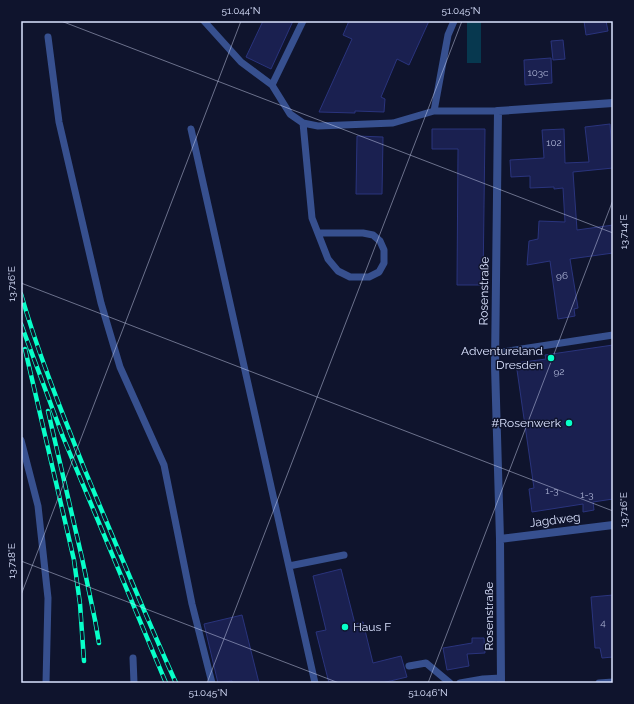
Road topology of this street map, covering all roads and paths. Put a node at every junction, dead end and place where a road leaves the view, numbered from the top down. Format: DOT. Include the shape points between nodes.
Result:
graph roads {
  1 [pos="204,21"];
  2 [pos="303,21"];
  3 [pos="454,21"];
  4 [pos="48,37"];
  5 [pos="272,85"];
  6 [pos="613,104"];
  7 [pos="434,111"];
  8 [pos="498,111"];
  9 [pos="303,123"];
  10 [pos="190,129"];
  11 [pos="318,233"];
  12 [pos="613,335"];
  13 [pos="496,353"];
  14 [pos="21,440"];
  15 [pos="613,525"];
  16 [pos="500,539"];
  17 [pos="344,555"];
  18 [pos="289,566"];
  19 [pos="133,658"];
  20 [pos="409,666"];
  21 [pos="501,680"];
  22 [pos="613,682"];
  23 [pos="46,683"];
  24 [pos="134,683"];
  25 [pos="212,683"];
  26 [pos="315,683"];
  27 [pos="450,683"];
  28 [pos="460,683"];
  29 [pos="599,683"];
  1 -- 5 [label="lane" via="241,62"];
  2 -- 5 [label="lane"];
  3 -- 7 [label="lane" via="448,35"];
  4 -- 25 [label="lane" via="59,122 101,303 120,367 164,465 192,604"];
  5 -- 9 [label="lane" via="290,114"];
  6 -- 8 [label="street"];
  7 -- 8 [label="lane"];
  7 -- 9 [label="lane" via="392,123 318,126"];
  8 -- 13 [label="street, Rosenstraße"];
  9 -- 11 [label="lane" via="312,218"];
  10 -- 18 [label="lane"];
  11 -- 11 [label="lane" via="373,235 380,241 384,250 384,263 379,272 369,277 350,277 338,270 328,259"];
  12 -- 13 [label="lane"];
  13 -- 16 [label="street, Rosenstraße"];
  14 -- 23 [label="lane" via="38,506 48,598"];
  15 -- 16 [label="street, Jagdweg"];
  16 -- 21 [label="street, Rosenstraße"];
  17 -- 18 [label="lane"];
  18 -- 26 [label="lane"];
  19 -- 24 [label="lane"];
  20 -- 27 [label="lane" via="426,663"];
  21 -- 28 [label="lane" via="483,679"];
  22 -- 29 [label="lane"];
}
